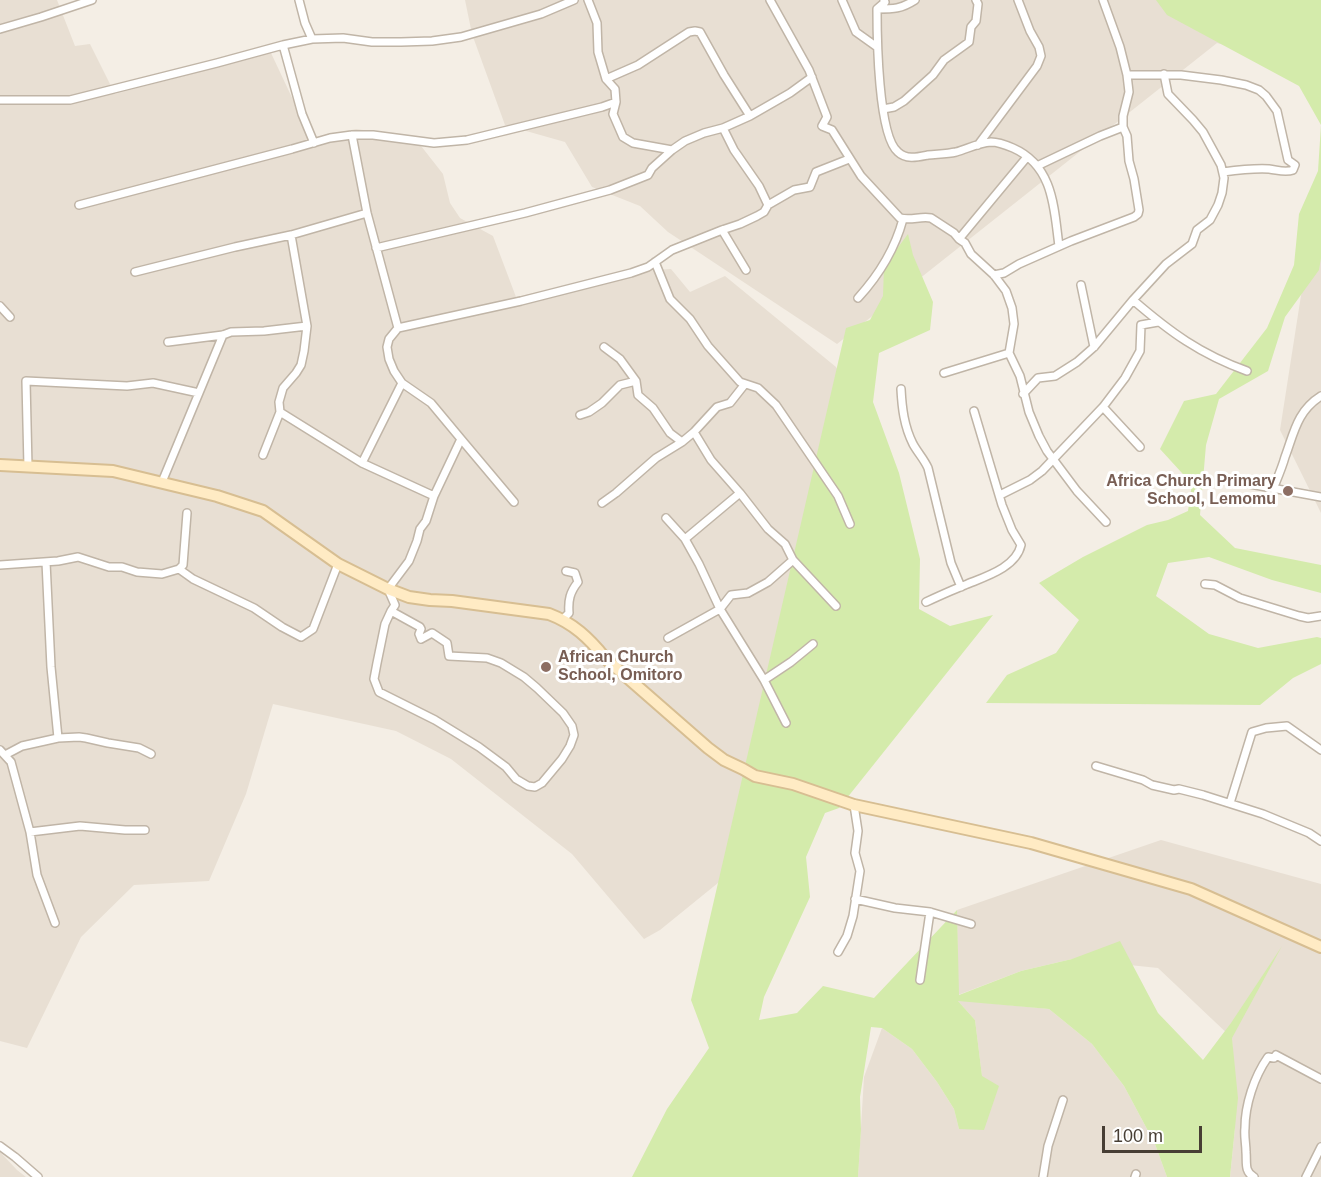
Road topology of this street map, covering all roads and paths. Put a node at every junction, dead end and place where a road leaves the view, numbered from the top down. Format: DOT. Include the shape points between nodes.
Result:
graph roads {
  1 [pos="92,0"];
  2 [pos="299,0"];
  3 [pos="574,0"];
  4 [pos="588,0"];
  5 [pos="770,0"];
  6 [pos="842,0"];
  7 [pos="884,0"];
  8 [pos="915,0"];
  9 [pos="976,0"];
  10 [pos="1018,0"];
  11 [pos="1103,0"];
  12 [pos="877,9"];
  13 [pos="0,29"];
  14 [pos="312,39"];
  15 [pos="283,45"];
  16 [pos="877,47"];
  17 [pos="1164,74"];
  18 [pos="1127,75"];
  19 [pos="812,77"];
  20 [pos="606,79"];
  21 [pos="0,100"];
  22 [pos="616,102"];
  23 [pos="884,109"];
  24 [pos="750,116"];
  25 [pos="1123,127"];
  26 [pos="723,128"];
  27 [pos="352,135"];
  28 [pos="314,143"];
  29 [pos="978,145"];
  30 [pos="660,147"];
  31 [pos="672,150"];
  32 [pos="1027,157"];
  33 [pos="662,159"];
  34 [pos="849,159"];
  35 [pos="1038,166"];
  36 [pos="1223,172"];
  37 [pos="79,205"];
  38 [pos="768,206"];
  39 [pos="367,213"];
  40 [pos="903,219"];
  41 [pos="722,230"];
  42 [pos="291,236"];
  43 [pos="959,239"];
  44 [pos="1059,246"];
  45 [pos="376,248"];
  46 [pos="655,262"];
  47 [pos="746,270"];
  48 [pos="135,272"];
  49 [pos="1004,273"];
  50 [pos="994,275"];
  51 [pos="1081,285"];
  52 [pos="1004,288"];
  53 [pos="858,298"];
  54 [pos="1132,300"];
  55 [pos="0,306"];
  56 [pos="10,317"];
  57 [pos="1158,322"];
  58 [pos="307,326"];
  59 [pos="398,328"];
  60 [pos="223,335"];
  61 [pos="168,342"];
  62 [pos="604,347"];
  63 [pos="1094,347"];
  64 [pos="1009,353"];
  65 [pos="1247,370"];
  66 [pos="944,373"];
  67 [pos="636,381"];
  68 [pos="402,383"];
  69 [pos="745,384"];
  70 [pos="901,388"];
  71 [pos="200,393"];
  72 [pos="1023,394"];
  73 [pos="1321,396"];
  74 [pos="1103,407"];
  75 [pos="974,411"];
  76 [pos="280,412"];
  77 [pos="580,415"];
  78 [pos="694,432"];
  79 [pos="461,439"];
  80 [pos="682,442"];
  81 [pos="1140,447"];
  82 [pos="263,454"];
  83 [pos="1053,460"];
  84 [pos="362,463"];
  85 [pos="0,465"];
  86 [pos="28,467"];
  87 [pos="1228,480"];
  88 [pos="162,482"];
  89 [pos="1273,489"];
  90 [pos="740,493"];
  91 [pos="1000,495"];
  92 [pos="434,496"];
  93 [pos="1321,497"];
  94 [pos="514,502"];
  95 [pos="602,503"];
  96 [pos="187,513"];
  97 [pos="666,518"];
  98 [pos="1106,522"];
  99 [pos="850,524"];
  100 [pos="685,539"];
  101 [pos="793,560"];
  102 [pos="46,562"];
  103 [pos="338,564"];
  104 [pos="0,565"];
  105 [pos="179,569"];
  106 [pos="566,571"];
  107 [pos="1205,584"];
  108 [pos="961,587"];
  109 [pos="388,589"];
  110 [pos="926,602"];
  111 [pos="836,606"];
  112 [pos="720,609"];
  113 [pos="391,610"];
  114 [pos="1321,616"];
  115 [pos="563,619"];
  116 [pos="668,638"];
  117 [pos="813,644"];
  118 [pos="764,680"];
  119 [pos="786,723"];
  120 [pos="58,738"];
  121 [pos="1321,750"];
  122 [pos="3,753"];
  123 [pos="151,754"];
  124 [pos="1096,765"];
  125 [pos="1230,803"];
  126 [pos="854,805"];
  127 [pos="145,830"];
  128 [pos="30,832"];
  129 [pos="1321,841"];
  130 [pos="855,899"];
  131 [pos="930,912"];
  132 [pos="55,923"];
  133 [pos="971,924"];
  134 [pos="1321,947"];
  135 [pos="838,952"];
  136 [pos="920,980"];
  137 [pos="1321,1079"];
  138 [pos="1063,1100"];
  139 [pos="0,1146"];
  140 [pos="1321,1147"];
  141 [pos="38,1177"];
  142 [pos="1043,1177"];
  143 [pos="1254,1177"];
  144 [pos="1306,1177"];
  1 -- 13 [label="street"];
  2 -- 14 [label="street"];
  3 -- 14 [label="street" via="541,14 461,37 401,42"];
  4 -- 20 [label="street" via="597,23 598,52"];
  5 -- 19 [label="street"];
  6 -- 16 [label="street" via="856,32"];
  7 -- 12 [label="street"];
  8 -- 12 [label="street" via="896,9"];
  9 -- 23 [label="street" via="976,21 969,42 944,60 904,101"];
  10 -- 29 [label="street" via="1041,56"];
  11 -- 18 [label="street"];
  12 -- 16 [label="street"];
  14 -- 15 [label="street"];
  15 -- 21 [label="street" via="70,100"];
  15 -- 28 [label="street"];
  16 -- 23 [label="street"];
  17 -- 18 [label="street"];
  17 -- 36 [label="street" via="1168,94 1203,132"];
  17 -- 36 [label="street" via="1246,85 1259,90 1277,111 1288,160 1295,165 1293,170"];
  18 -- 25 [label="street" via="1129,92"];
  19 -- 24 [label="street"];
  19 -- 34 [label="street" via="827,117 822,126 832,130"];
  20 -- 22 [label="street" via="615,90"];
  20 -- 24 [label="street" via="638,65 689,32 700,32"];
  22 -- 27 [label="street" via="467,140 434,143"];
  22 -- 30 [label="street" via="613,114 623,137 633,143"];
  23 -- 29 [label="street" via="892,147 908,158"];
  24 -- 26 [label="street"];
  25 -- 35 [label="street"];
  25 -- 44 [label="street" via="1138,214"];
  26 -- 31 [label="street" via="685,141"];
  26 -- 38 [label="street"];
  27 -- 28 [label="street"];
  27 -- 39 [label="street"];
  28 -- 37 [label="street"];
  29 -- 32 [label="street" via="1004,144"];
  30 -- 31 [label="street"];
  30 -- 33 [label="street"];
  31 -- 33 [label="street"];
  32 -- 35 [label="street"];
  32 -- 43 [label="street"];
  33 -- 45 [label="street" via="648,175 610,190"];
  34 -- 38 [label="street" via="816,172 810,187 794,190"];
  34 -- 40 [label="street"];
  35 -- 44 [label="street" via="1050,187"];
  36 -- 54 [label="street" via="1222,193 1210,220 1197,230 1192,244 1166,264"];
  38 -- 41 [label="street" via="757,216"];
  39 -- 42 [label="street"];
  39 -- 45 [label="street"];
  40 -- 43 [label="street" via="931,218"];
  40 -- 53 [label="street" via="882,267"];
  41 -- 46 [label="street" via="672,250"];
  41 -- 47 [label="street"];
  42 -- 48 [label="street"];
  42 -- 58 [label="street"];
  43 -- 50 [label="street"];
  44 -- 49 [label="street"];
  45 -- 59 [label="street"];
  46 -- 59 [label="street" via="595,283"];
  46 -- 69 [label="street" via="670,298"];
  49 -- 50 [label="street"];
  49 -- 52 [label="street"];
  50 -- 52 [label="street"];
  51 -- 63 [label="street"];
  52 -- 64 [label="street" via="1014,324"];
  54 -- 57 [label="street"];
  54 -- 63 [label="street"];
  55 -- 56 [label="street"];
  57 -- 65 [label="street" via="1191,345"];
  57 -- 74 [label="street" via="1141,325 1140,351"];
  58 -- 60 [label="street"];
  58 -- 76 [label="street" via="301,364 283,388"];
  59 -- 68 [label="street" via="387,347"];
  60 -- 61 [label="street"];
  60 -- 71 [label="street"];
  62 -- 67 [label="street" via="620,359"];
  63 -- 72 [label="street" via="1055,376 1038,378"];
  64 -- 66 [label="street"];
  64 -- 72 [label="street"];
  67 -- 77 [label="street" via="620,385 596,408"];
  67 -- 80 [label="street" via="638,395"];
  68 -- 79 [label="street" via="431,404"];
  68 -- 84 [label="street"];
  69 -- 78 [label="street" via="730,403 717,407"];
  69 -- 99 [label="street" via="758,387 776,405 838,496"];
  70 -- 108 [label="street" via="906,427 928,468 951,563"];
  71 -- 86 [label="street" via="153,382 127,386 26,381"];
  71 -- 88 [label="street"];
  72 -- 83 [label="street"];
  73 -- 89 [label="street" via="1297,421"];
  74 -- 81 [label="street"];
  74 -- 83 [label="street"];
  75 -- 91 [label="street"];
  76 -- 82 [label="street"];
  76 -- 84 [label="street"];
  78 -- 80 [label="street"];
  78 -- 90 [label="street" via="711,460"];
  79 -- 92 [label="street"];
  79 -- 94 [label="street"];
  80 -- 95 [label="street" via="656,458"];
  83 -- 91 [label="street" via="1030,480"];
  83 -- 98 [label="street"];
  84 -- 92 [label="street"];
  85 -- 86 [label="main road"];
  86 -- 88 [label="main road" via="113,471"];
  87 -- 89 [label="street"];
  88 -- 103 [label="main road" via="263,511"];
  89 -- 93 [label="street"];
  90 -- 100 [label="street"];
  90 -- 101 [label="street" via="785,544"];
  91 -- 108 [label="street" via="1020,550 991,576"];
  92 -- 109 [label="street" via="409,561"];
  96 -- 105 [label="street" via="183,565"];
  97 -- 100 [label="street"];
  100 -- 112 [label="street"];
  101 -- 111 [label="street"];
  101 -- 112 [label="street" via="768,582 748,593 731,595"];
  102 -- 104 [label="street"];
  102 -- 105 [label="street" via="78,557 146,573"];
  102 -- 120 [label="street"];
  103 -- 105 [label="street" via="313,629 301,637"];
  103 -- 109 [label="main road"];
  106 -- 115 [label="street" via="575,573 579,582 569,598 569,613"];
  107 -- 114 [label="street" via="1299,616"];
  108 -- 110 [label="street"];
  109 -- 113 [label="street" via="395,605"];
  109 -- 115 [label="main road" via="409,597"];
  112 -- 116 [label="street"];
  112 -- 118 [label="street"];
  113 -- 113 [label="street" via="374,680 379,692 479,747 528,786 542,783 562,759 574,735 563,713 524,677 501,663 487,658 449,656 447,643 432,633 421,639 420,627"];
  115 -- 126 [label="main road" via="724,759 755,776 793,784"];
  117 -- 118 [label="street"];
  118 -- 119 [label="street"];
  120 -- 122 [label="street"];
  120 -- 123 [label="street" via="86,738"];
  121 -- 125 [label="street" via="1287,726 1252,732"];
  122 -- 128 [label="street" via="11,762"];
  124 -- 125 [label="street" via="1152,785"];
  125 -- 129 [label="street" via="1309,832"];
  126 -- 130 [label="street" via="858,831 855,853 860,872"];
  126 -- 134 [label="main road" via="1031,843 1191,889"];
  127 -- 128 [label="street" via="80,826"];
  128 -- 132 [label="street" via="37,875"];
  130 -- 131 [label="street" via="895,909"];
  130 -- 135 [label="street" via="853,916"];
  131 -- 133 [label="street"];
  131 -- 136 [label="street"];
  137 -- 143 [label="street" via="1276,1055 1268,1057 1254,1083 1246,1113 1246,1169"];
  138 -- 142 [label="street"];
  139 -- 141 [label="street"];
  140 -- 144 [label="street"];
}
